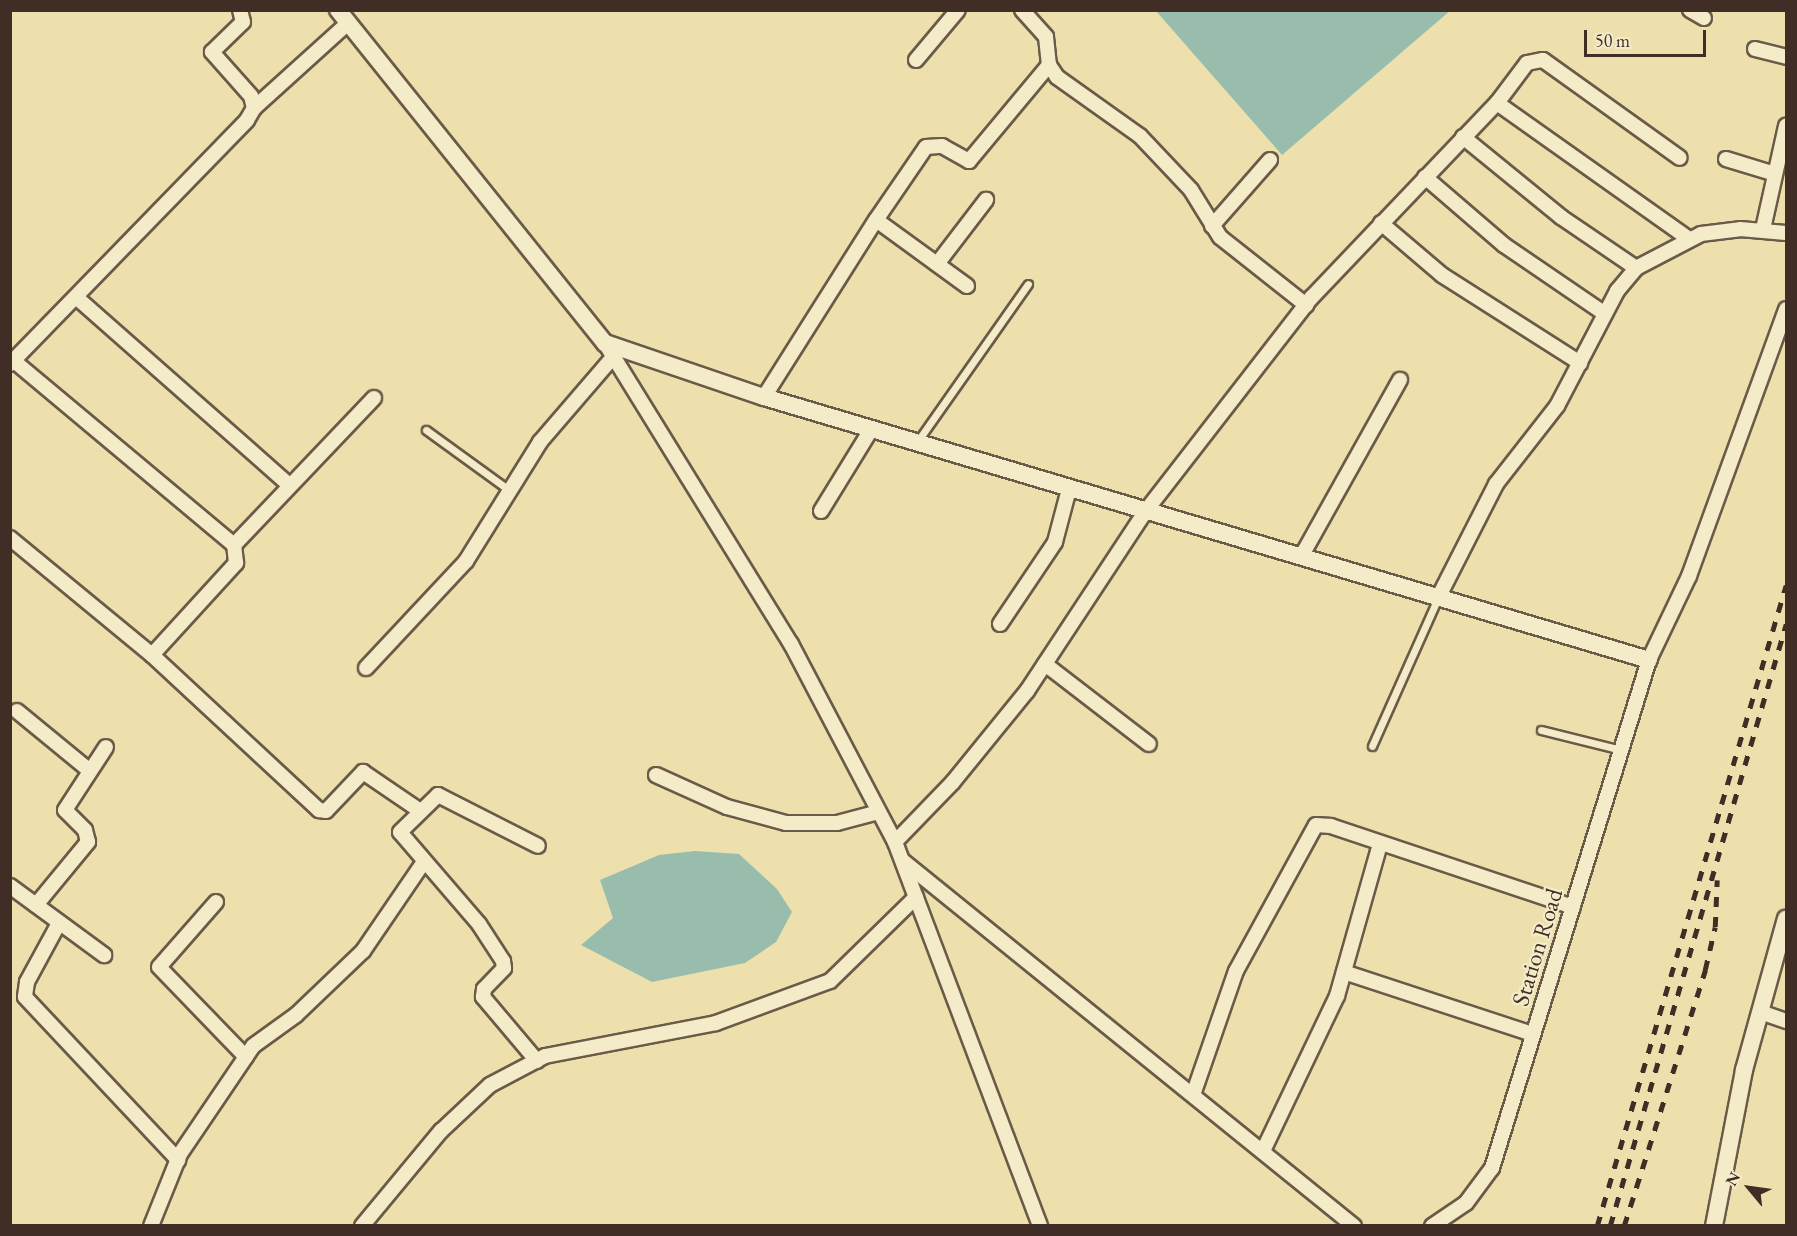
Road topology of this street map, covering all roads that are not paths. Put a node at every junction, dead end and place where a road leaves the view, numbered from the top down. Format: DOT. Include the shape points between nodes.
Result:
graph roads {
  1 [pos="240,10"];
  2 [pos="958,10"];
  3 [pos="1022,10"];
  4 [pos="1690,10"];
  5 [pos="343,17"];
  6 [pos="1704,18"];
  7 [pos="1755,49"];
  8 [pos="1786,57"];
  9 [pos="916,60"];
  10 [pos="1050,65"];
  11 [pos="1497,103"];
  12 [pos="254,108"];
  13 [pos="1786,126"];
  14 [pos="1463,137"];
  15 [pos="1680,158"];
  16 [pos="1726,159"];
  17 [pos="1270,160"];
  18 [pos="1775,174"];
  19 [pos="1425,177"];
  20 [pos="986,200"];
  21 [pos="876,220"];
  22 [pos="1381,223"];
  23 [pos="1212,226"];
  24 [pos="1763,228"];
  25 [pos="1786,233"];
  26 [pos="1689,239"];
  27 [pos="938,264"];
  28 [pos="1636,268"];
  29 [pos="1028,284"];
  30 [pos="967,286"];
  31 [pos="76,297"];
  32 [pos="1306,305"];
  33 [pos="1786,309"];
  34 [pos="1605,314"];
  35 [pos="609,349"];
  36 [pos="12,363"];
  37 [pos="1580,363"];
  38 [pos="1400,380"];
  39 [pos="764,397"];
  40 [pos="374,398"];
  41 [pos="872,429"];
  42 [pos="426,430"];
  43 [pos="917,442"];
  44 [pos="288,484"];
  45 [pos="1069,489"];
  46 [pos="509,490"];
  47 [pos="821,511"];
  48 [pos="1145,512"];
  49 [pos="10,538"];
  50 [pos="234,545"];
  51 [pos="1301,557"];
  52 [pos="1438,597"];
  53 [pos="1000,624"];
  54 [pos="153,655"];
  55 [pos="1649,660"];
  56 [pos="1045,664"];
  57 [pos="366,668"];
  58 [pos="17,711"];
  59 [pos="1541,730"];
  60 [pos="1149,744"];
  61 [pos="1372,746"];
  62 [pos="106,747"];
  63 [pos="1621,750"];
  64 [pos="90,771"];
  65 [pos="656,775"];
  66 [pos="419,810"];
  67 [pos="879,812"];
  68 [pos="895,842"];
  69 [pos="1380,844"];
  70 [pos="538,846"];
  71 [pos="902,859"];
  72 [pos="423,863"];
  73 [pos="10,886"];
  74 [pos="916,897"];
  75 [pos="216,902"];
  76 [pos="36,905"];
  77 [pos="1573,907"];
  78 [pos="1786,919"];
  79 [pos="59,923"];
  80 [pos="104,956"];
  81 [pos="1344,972"];
  82 [pos="1760,1012"];
  83 [pos="1786,1022"];
  84 [pos="1533,1034"];
  85 [pos="246,1057"];
  86 [pos="537,1061"];
  87 [pos="1193,1095"];
  88 [pos="1263,1151"];
  89 [pos="178,1160"];
  90 [pos="1346,1223"];
  91 [pos="151,1226"];
  92 [pos="362,1226"];
  93 [pos="1040,1226"];
  94 [pos="1432,1226"];
  95 [pos="1714,1226"];
  1 -- 12 [label="street" via="243,22 212,52 251,96"];
  2 -- 9 [label="street"];
  3 -- 10 [label="street" via="1046,37"];
  4 -- 6 [label="street"];
  5 -- 12 [label="street"];
  5 -- 35 [label="street"];
  7 -- 8 [label="street"];
  10 -- 21 [label="street" via="969,161 942,146 926,147"];
  10 -- 23 [label="street" via="1065,85 1140,136 1191,190"];
  11 -- 14 [label="street"];
  11 -- 15 [label="street" via="1527,63 1543,60"];
  11 -- 26 [label="street"];
  12 -- 31 [label="street" via="247,120"];
  13 -- 18 [label="street"];
  14 -- 19 [label="street"];
  14 -- 28 [label="street" via="1561,217"];
  16 -- 18 [label="street"];
  17 -- 23 [label="street"];
  18 -- 24 [label="street"];
  19 -- 22 [label="street"];
  19 -- 34 [label="street" via="1503,245"];
  20 -- 27 [label="street"];
  21 -- 27 [label="street"];
  21 -- 39 [label="street"];
  22 -- 32 [label="street"];
  22 -- 37 [label="street" via="1442,274"];
  23 -- 32 [label="street" via="1234,252"];
  24 -- 25 [label="street"];
  24 -- 26 [label="street" via="1719,231"];
  26 -- 28 [label="street"];
  27 -- 30 [label="street"];
  28 -- 34 [label="street"];
  29 -- 43 [label="lane"];
  31 -- 36 [label="street"];
  31 -- 44 [label="street"];
  32 -- 48 [label="street"];
  33 -- 55 [label="street, Station Road" via="1689,576"];
  34 -- 37 [label="street"];
  35 -- 39 [label="street"];
  35 -- 46 [label="street"];
  35 -- 67 [label="street" via="791,644"];
  36 -- 50 [label="street"];
  37 -- 52 [label="street" via="1557,406 1496,484"];
  38 -- 51 [label="street"];
  39 -- 41 [label="street"];
  40 -- 44 [label="street"];
  41 -- 43 [label="street"];
  41 -- 47 [label="street"];
  42 -- 46 [label="lane"];
  43 -- 45 [label="street"];
  44 -- 50 [label="street"];
  45 -- 48 [label="street"];
  45 -- 53 [label="street" via="1055,542"];
  46 -- 57 [label="street" via="466,561"];
  48 -- 51 [label="street"];
  48 -- 56 [label="street"];
  49 -- 54 [label="street"];
  50 -- 54 [label="street" via="236,563"];
  51 -- 52 [label="street"];
  52 -- 55 [label="street"];
  52 -- 61 [label="lane"];
  54 -- 66 [label="street" via="243,745 319,810 326,811 363,772"];
  55 -- 63 [label="street, Station Road"];
  56 -- 60 [label="street"];
  56 -- 68 [label="street" via="989,741"];
  58 -- 64 [label="street"];
  59 -- 63 [label="lane"];
  62 -- 64 [label="street"];
  63 -- 77 [label="street, Station Road"];
  64 -- 76 [label="street" via="65,810 85,830 88,842"];
  65 -- 67 [label="street" via="727,807 786,822 837,823"];
  66 -- 70 [label="street" via="440,796"];
  66 -- 72 [label="street" via="400,832"];
  67 -- 68 [label="street"];
  68 -- 71 [label="street"];
  69 -- 77 [label="street"];
  69 -- 81 [label="street"];
  69 -- 87 [label="street" via="1322,823 1316,825 1236,971"];
  71 -- 74 [label="street"];
  71 -- 87 [label="street"];
  72 -- 85 [label="street" via="363,951 296,1015 257,1041"];
  72 -- 86 [label="street" via="479,924 503,961 504,968 484,989 483,997"];
  73 -- 76 [label="street"];
  74 -- 86 [label="street" via="830,981 716,1023"];
  74 -- 93 [label="street"];
  75 -- 85 [label="street" via="159,967"];
  76 -- 79 [label="street"];
  77 -- 84 [label="street, Station Road"];
  78 -- 82 [label="street"];
  79 -- 80 [label="street"];
  79 -- 89 [label="street" via="27,982 25,997"];
  81 -- 84 [label="street"];
  81 -- 88 [label="street" via="1314,1053"];
  82 -- 83 [label="street"];
  82 -- 95 [label="street" via="1743,1070"];
  84 -- 94 [label="street, Station Road" via="1492,1168 1466,1203"];
  85 -- 89 [label="street"];
  86 -- 92 [label="street" via="490,1085 441,1131"];
  87 -- 88 [label="street"];
  88 -- 90 [label="street"];
  89 -- 91 [label="street"];
}
